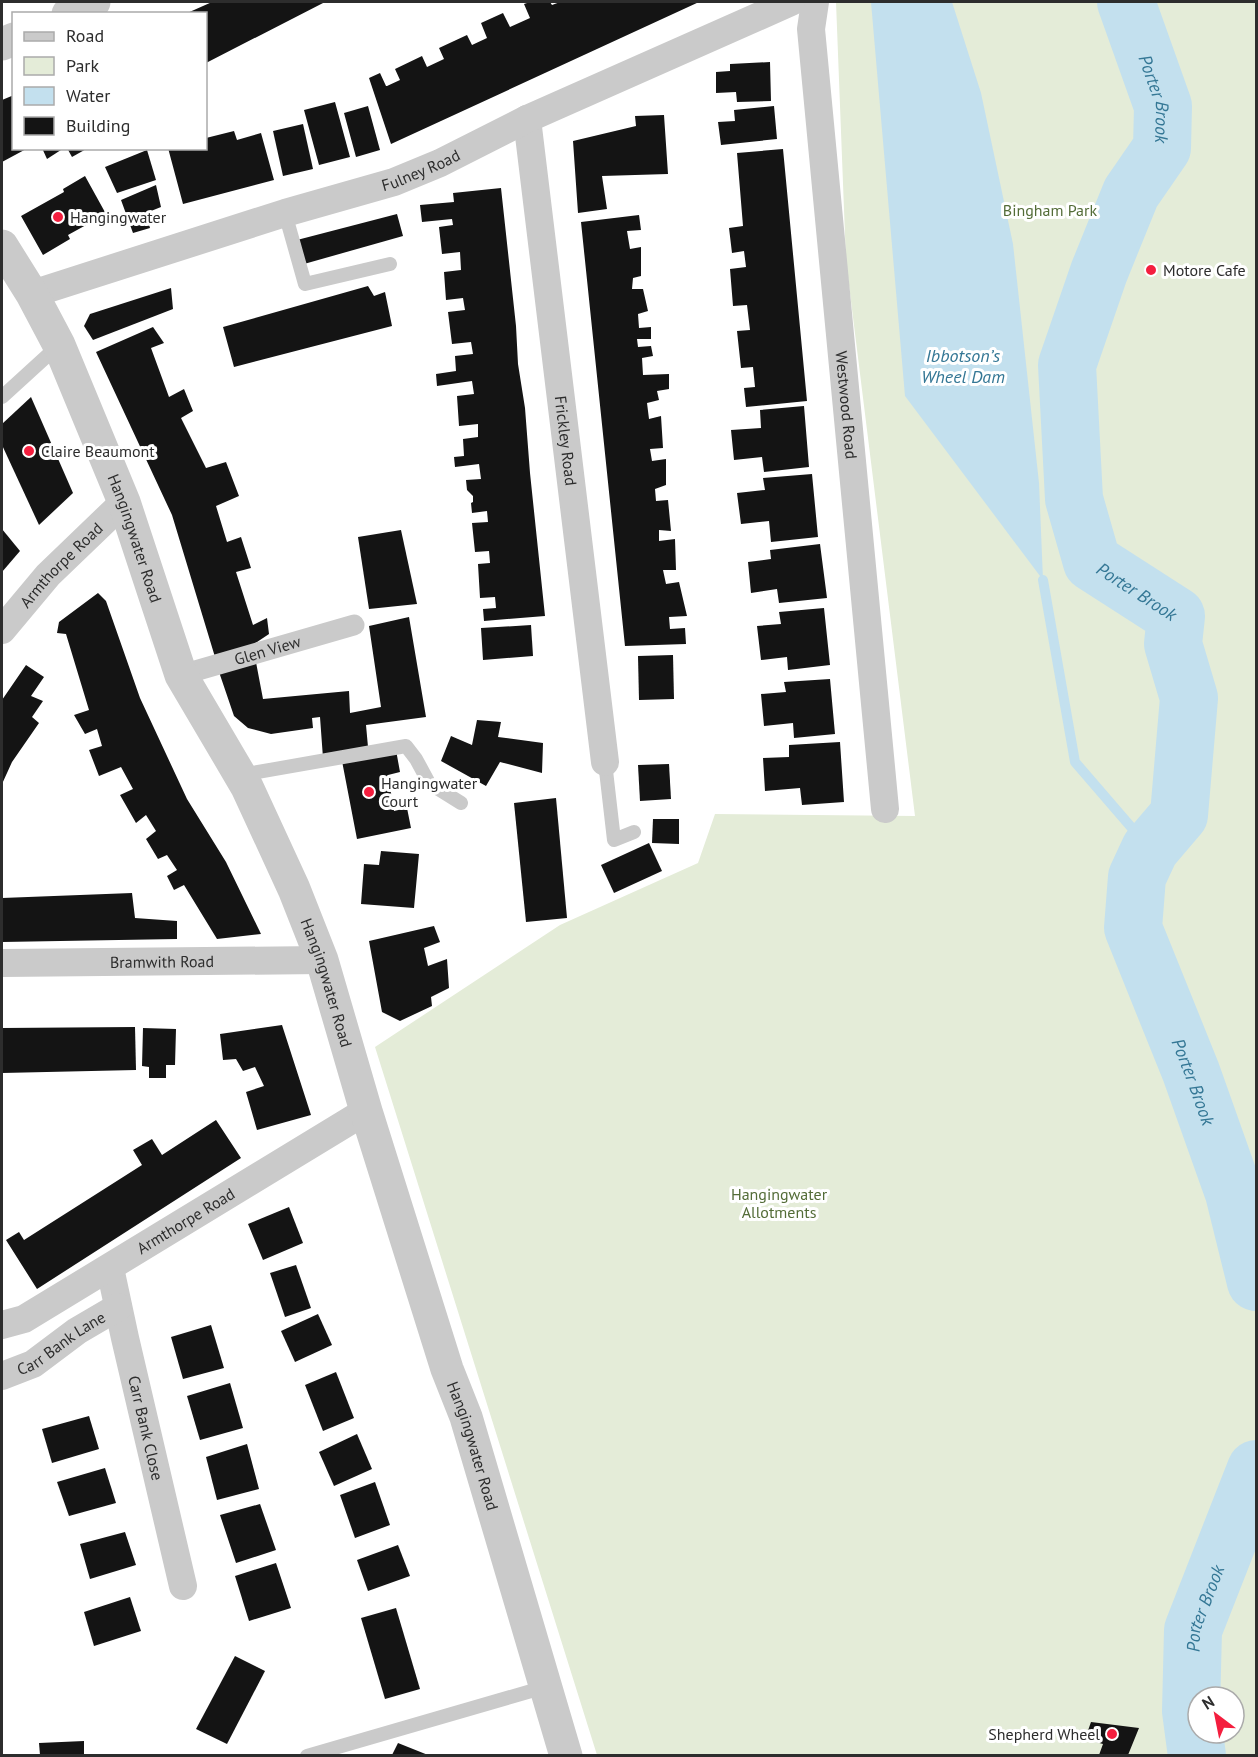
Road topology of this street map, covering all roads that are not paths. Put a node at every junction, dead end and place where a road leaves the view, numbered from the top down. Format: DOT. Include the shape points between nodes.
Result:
graph roads {
  1 [pos="94,2"];
  2 [pos="791,2"];
  3 [pos="815,2"];
  4 [pos="72,12"];
  5 [pos="527,119"];
  6 [pos="285,213"];
  7 [pos="2,246"];
  8 [pos="390,264"];
  9 [pos="32,294"];
  10 [pos="59,345"];
  11 [pos="2,397"];
  12 [pos="124,502"];
  13 [pos="354,625"];
  14 [pos="2,630"];
  15 [pos="181,675"];
  16 [pos="605,762"];
  17 [pos="241,776"];
  18 [pos="461,803"];
  19 [pos="885,809"];
  20 [pos="634,832"];
  21 [pos="322,960"];
  22 [pos="2,963"];
  23 [pos="366,1111"];
  24 [pos="110,1268"];
  25 [pos="118,1307"];
  26 [pos="2,1325"];
  27 [pos="2,1376"];
  28 [pos="183,1586"];
  29 [pos="545,1687"];
  30 [pos="307,1755"];
  31 [pos="566,1755"];
  1 -- 4 [label="street"];
  2 -- 5 [label="street, Fulney Road"];
  3 -- 19 [label="street, Westwood Road" via="812,29"];
  5 -- 6 [label="street, Fulney Road" via="394,182"];
  5 -- 16 [label="street, Frickley Road"];
  6 -- 8 [label="lane" via="305,284"];
  6 -- 9 [label="street, Fulney Road"];
  7 -- 9 [label="street, Hangingwater Road"];
  9 -- 10 [label="street, Hangingwater Road"];
  10 -- 11 [label="lane"];
  10 -- 12 [label="street, Hangingwater Road"];
  12 -- 14 [label="street, Armthorpe Road" via="48,575"];
  12 -- 15 [label="street, Hangingwater Road"];
  13 -- 15 [label="street, Glen View"];
  15 -- 17 [label="street, Hangingwater Road"];
  16 -- 20 [label="lane" via="614,840"];
  17 -- 18 [label="lane" via="406,746 429,783"];
  17 -- 21 [label="street, Hangingwater Road"];
  21 -- 22 [label="street, Bramwith Road"];
  21 -- 23 [label="street, Hangingwater Road"];
  23 -- 24 [label="street, Armthorpe Road"];
  23 -- 29 [label="street, Hangingwater Road" via="447,1369 466,1417"];
  24 -- 25 [label="street, Carr Bank Close"];
  24 -- 26 [label="street, Armthorpe Road" via="24,1319"];
  25 -- 27 [label="street, Carr Bank Lane" via="33,1364"];
  25 -- 28 [label="street, Carr Bank Close"];
  29 -- 30 [label="lane"];
  29 -- 31 [label="street, Hangingwater Road"];
}
